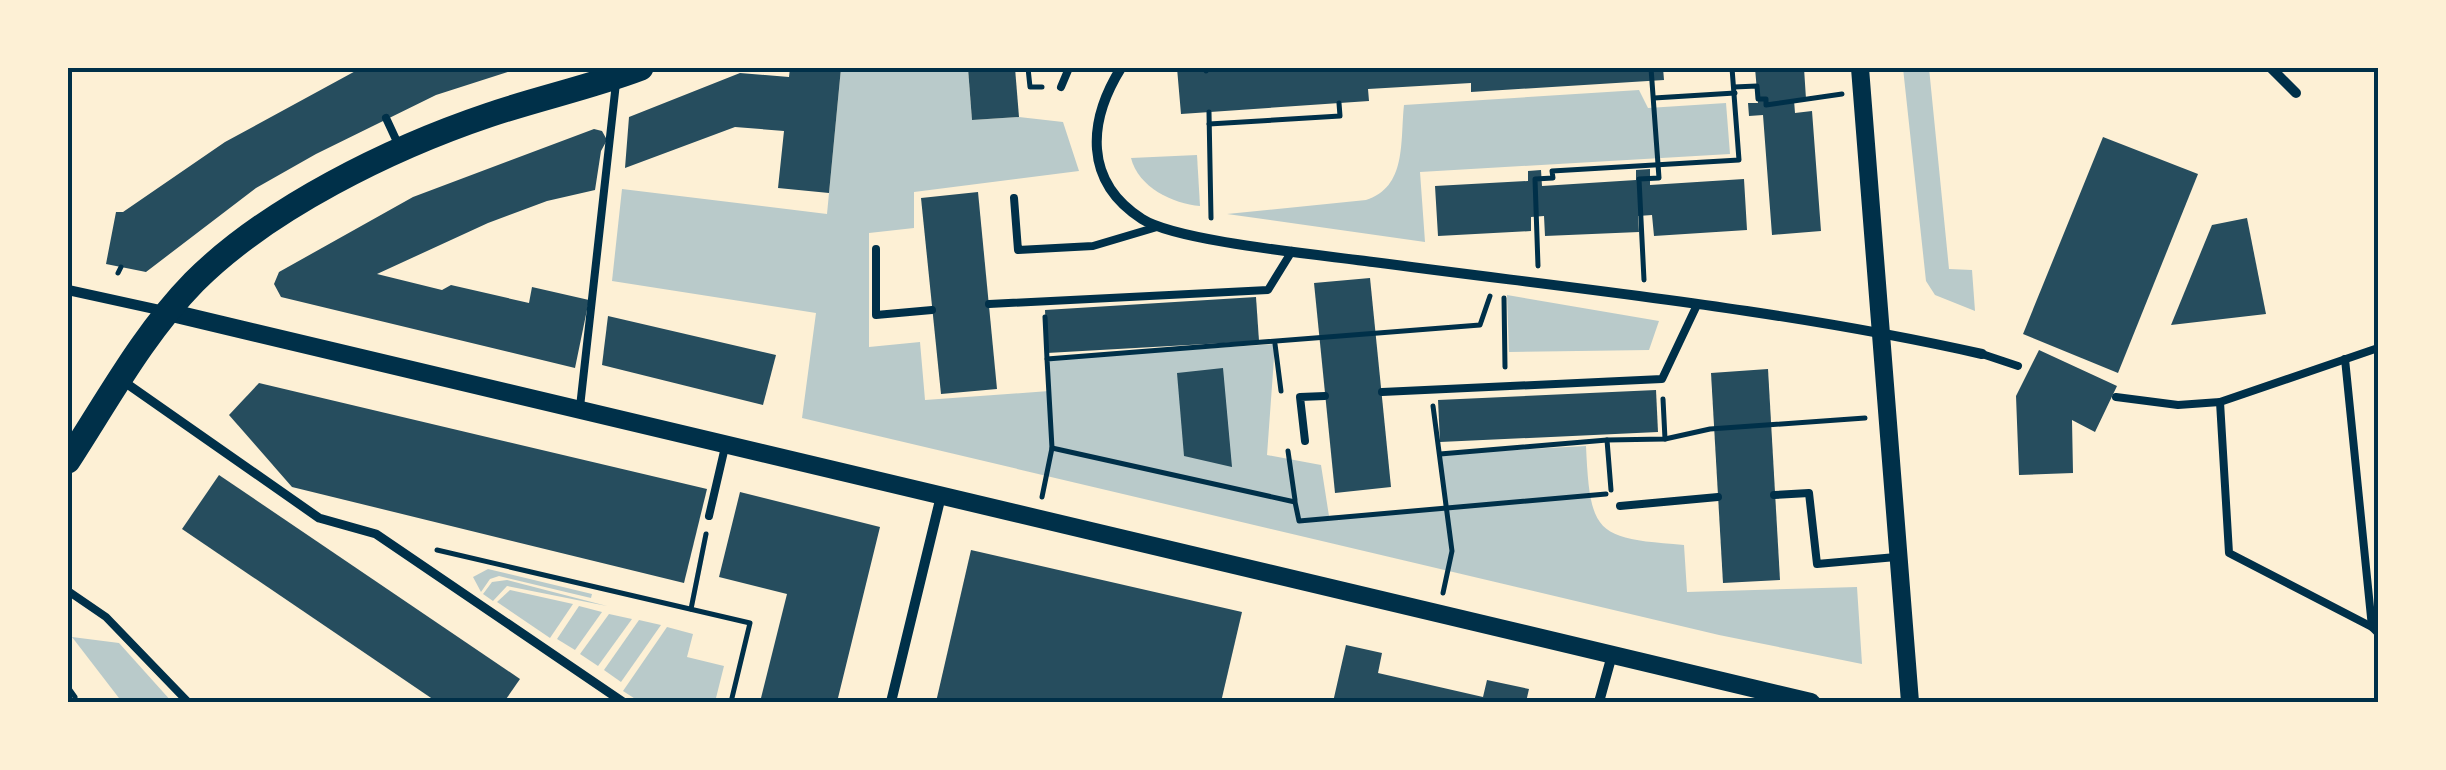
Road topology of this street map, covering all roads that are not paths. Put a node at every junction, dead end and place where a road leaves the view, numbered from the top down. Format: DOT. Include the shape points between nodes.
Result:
graph roads {
  1 [pos="1069,68"];
  2 [pos="1120,68"];
  3 [pos="1860,68"];
  4 [pos="2271,68"];
  5 [pos="629,72"];
  6 [pos="1061,86"];
  7 [pos="2296,93"];
  8 [pos="386,118"];
  9 [pos="400,150"];
  10 [pos="1014,198"];
  11 [pos="1157,227"];
  12 [pos="876,249"];
  13 [pos="1292,251"];
  14 [pos="68,290"];
  15 [pos="988,304"];
  16 [pos="1697,305"];
  17 [pos="932,310"];
  18 [pos="168,312"];
  19 [pos="1883,332"];
  20 [pos="2378,348"];
  21 [pos="1982,354"];
  22 [pos="2345,359"];
  23 [pos="2018,366"];
  24 [pos="120,380"];
  25 [pos="1382,392"];
  26 [pos="1325,396"];
  27 [pos="2116,397"];
  28 [pos="2220,402"];
  29 [pos="580,412"];
  30 [pos="1305,441"];
  31 [pos="726,445"];
  32 [pos="68,461"];
  33 [pos="1774,495"];
  34 [pos="941,496"];
  35 [pos="1718,498"];
  36 [pos="1620,506"];
  37 [pos="709,516"];
  38 [pos="1901,557"];
  39 [pos="68,591"];
  40 [pos="2375,630"];
  41 [pos="1612,656"];
  42 [pos="188,702"];
  43 [pos="623,702"];
  44 [pos="891,702"];
  45 [pos="1599,702"];
  46 [pos="1811,702"];
  47 [pos="1910,702"];
  1 -- 6 [label="lane"];
  2 -- 11 [label="street" via="1096,118 1098,166 1124,203"];
  3 -- 19 [label="street"];
  4 -- 7 [label="street"];
  5 -- 9 [label="main road"];
  5 -- 29 [label="lane"];
  8 -- 9 [label="lane"];
  9 -- 18 [label="main road" via="244,241"];
  10 -- 11 [label="lane" via="1018,250 1093,246"];
  11 -- 13 [label="street"];
  12 -- 17 [label="lane" via="876,315"];
  13 -- 15 [label="lane" via="1268,290"];
  13 -- 16 [label="street"];
  14 -- 18 [label="street"];
  16 -- 19 [label="street"];
  16 -- 25 [label="lane" via="1662,379"];
  18 -- 24 [label="main road"];
  18 -- 29 [label="street"];
  19 -- 21 [label="street"];
  19 -- 38 [label="street"];
  20 -- 22 [label="lane"];
  21 -- 23 [label="lane"];
  22 -- 28 [label="lane"];
  22 -- 40 [label="lane"];
  24 -- 32 [label="main road"];
  24 -- 43 [label="street" via="319,518 376,534"];
  26 -- 30 [label="lane" via="1300,397"];
  27 -- 28 [label="lane"];
  28 -- 40 [label="lane" via="2229,553"];
  29 -- 31 [label="street"];
  31 -- 34 [label="street"];
  31 -- 37 [label="lane"];
  33 -- 38 [label="lane" via="1810,493 1817,564"];
  34 -- 41 [label="street"];
  34 -- 44 [label="street"];
  35 -- 36 [label="lane"];
  38 -- 47 [label="street"];
  39 -- 42 [label="lane" via="106,617"];
  41 -- 45 [label="street"];
  41 -- 46 [label="street"];
}
